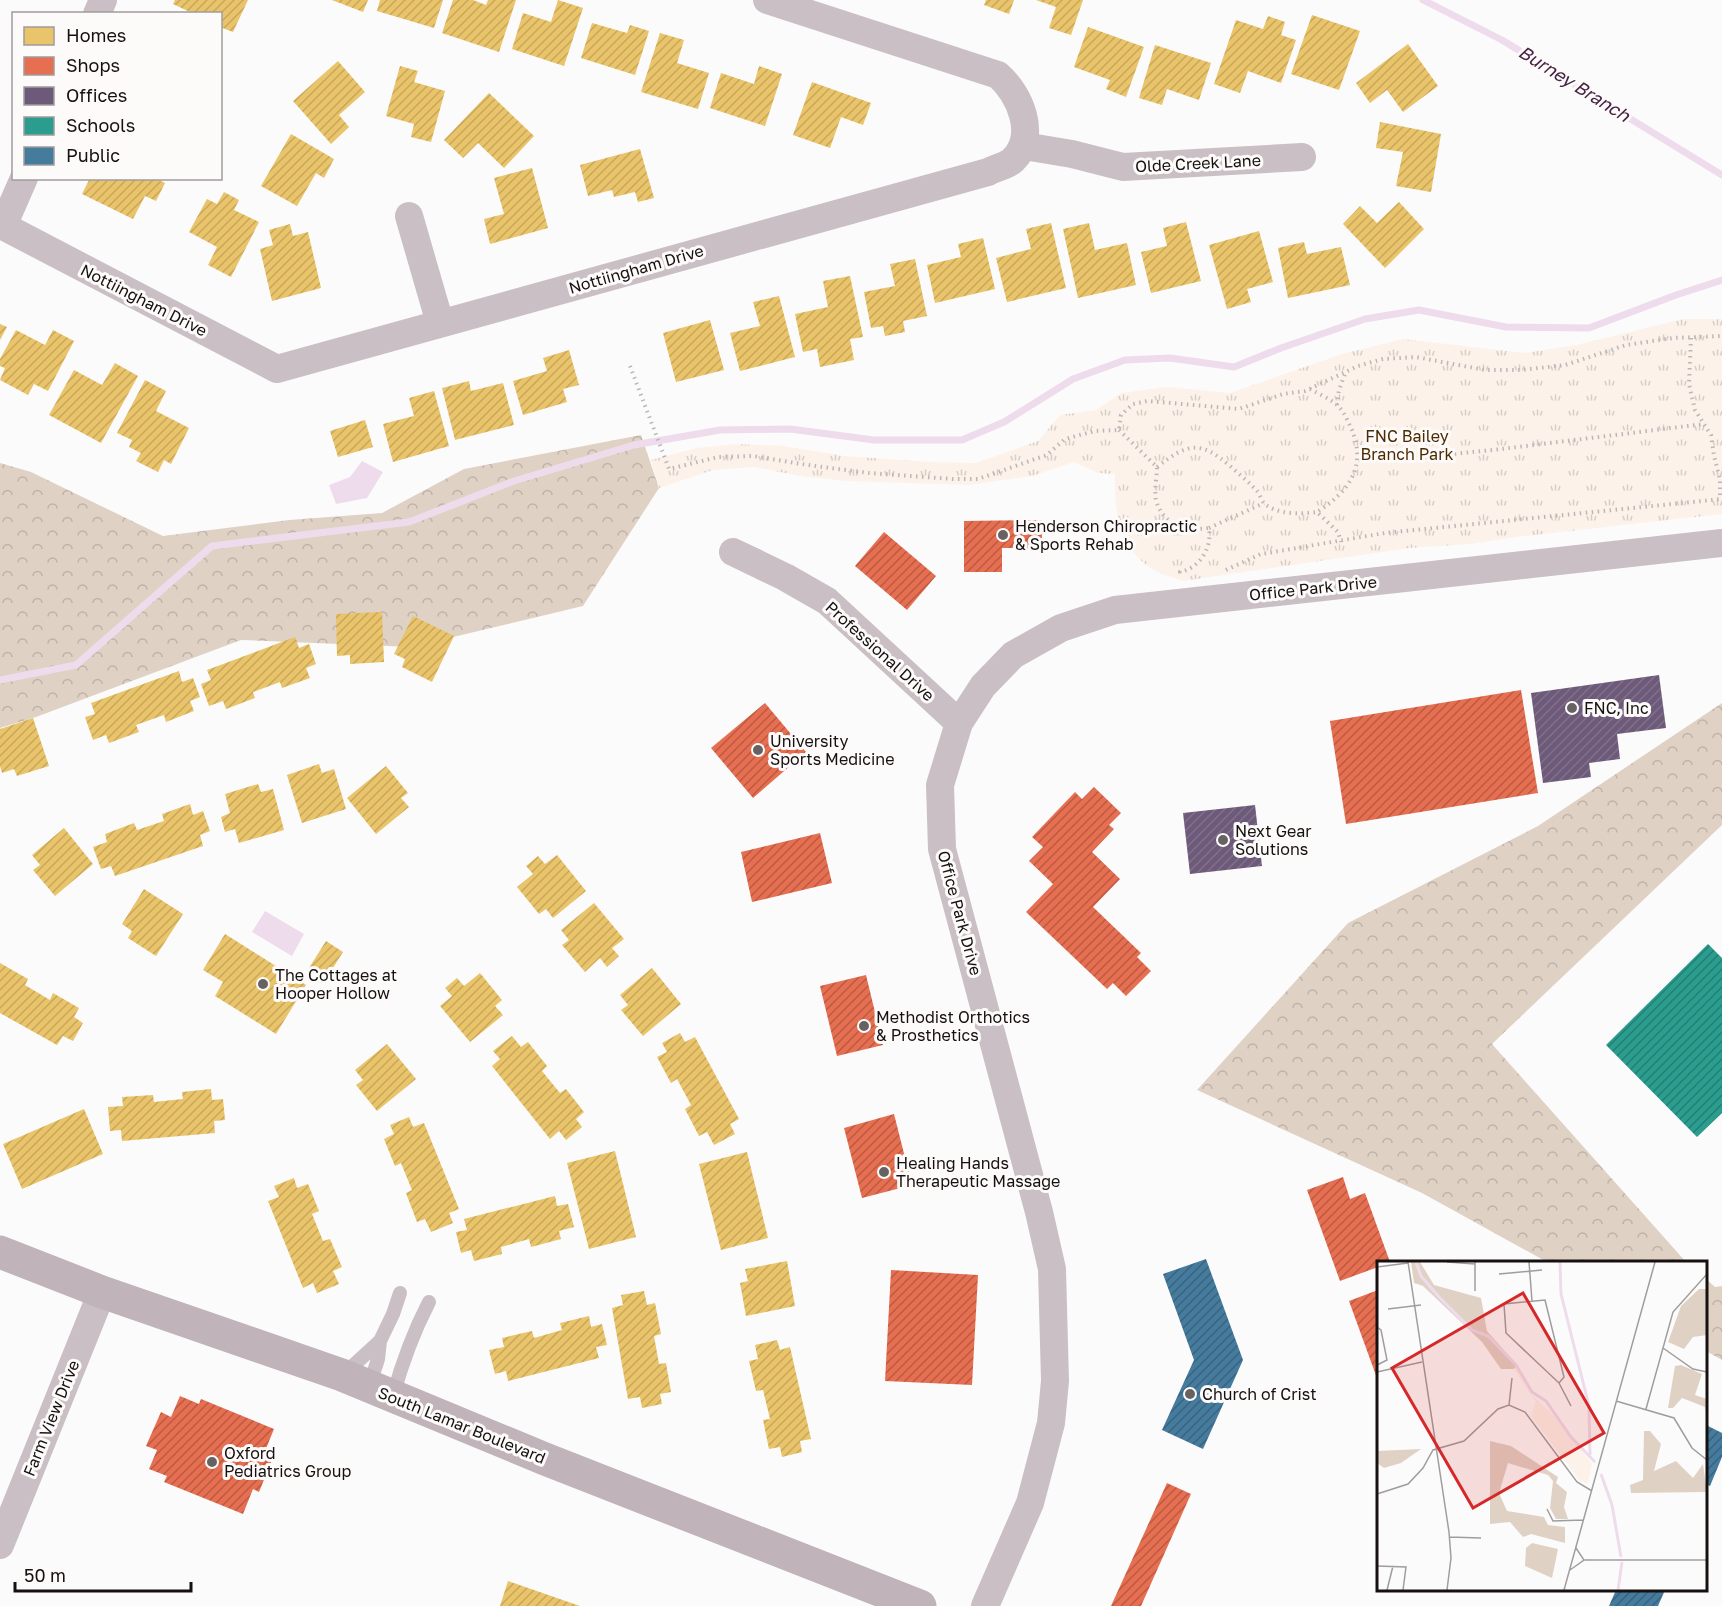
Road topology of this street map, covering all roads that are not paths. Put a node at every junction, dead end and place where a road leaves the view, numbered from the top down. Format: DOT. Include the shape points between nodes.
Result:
graph roads {
  1 [pos="767,0"];
  2 [pos="1024,146"];
  3 [pos="1302,157"];
  4 [pos="23,180"];
  5 [pos="409,216"];
  6 [pos="440,323"];
  7 [pos="1722,543"];
  8 [pos="733,552"];
  9 [pos="959,723"];
  10 [pos="0,1252"];
  11 [pos="102,1292"];
  12 [pos="400,1293"];
  13 [pos="429,1302"];
  14 [pos="380,1341"];
  15 [pos="368,1386"];
  16 [pos="0,1545"];
  17 [pos="920,1606"];
  18 [pos="985,1606"];
  1 -- 2 [label="street" via="998,75 1010,86 1025,117"];
  2 -- 3 [label="street, Olde Creek Lane" via="1123,167"];
  2 -- 6 [label="street, Nottiingham Drive" via="1012,162 988,172"];
  4 -- 6 [label="street, Nottiingham Drive" via="3,226 277,369"];
  5 -- 6 [label="street"];
  7 -- 9 [label="street, Office Park Drive" via="1115,610 1061,628 1013,655 983,686"];
  8 -- 9 [label="street, Professional Drive" via="827,601"];
  9 -- 18 [label="street, Office Park Drive" via="940,785 942,849 1039,1212 1052,1269 1054,1326 1052,1423 1030,1503"];
  10 -- 11 [label="street, South Lamar Boulevard"];
  11 -- 15 [label="street, South Lamar Boulevard"];
  11 -- 16 [label="street, Farm View Drive"];
  12 -- 14 [label="lane"];
  13 -- 15 [label="lane" via="416,1329"];
  14 -- 15 [label="lane"];
  14 -- 15 [label="lane"];
  15 -- 17 [label="street, South Lamar Boulevard"];
}
